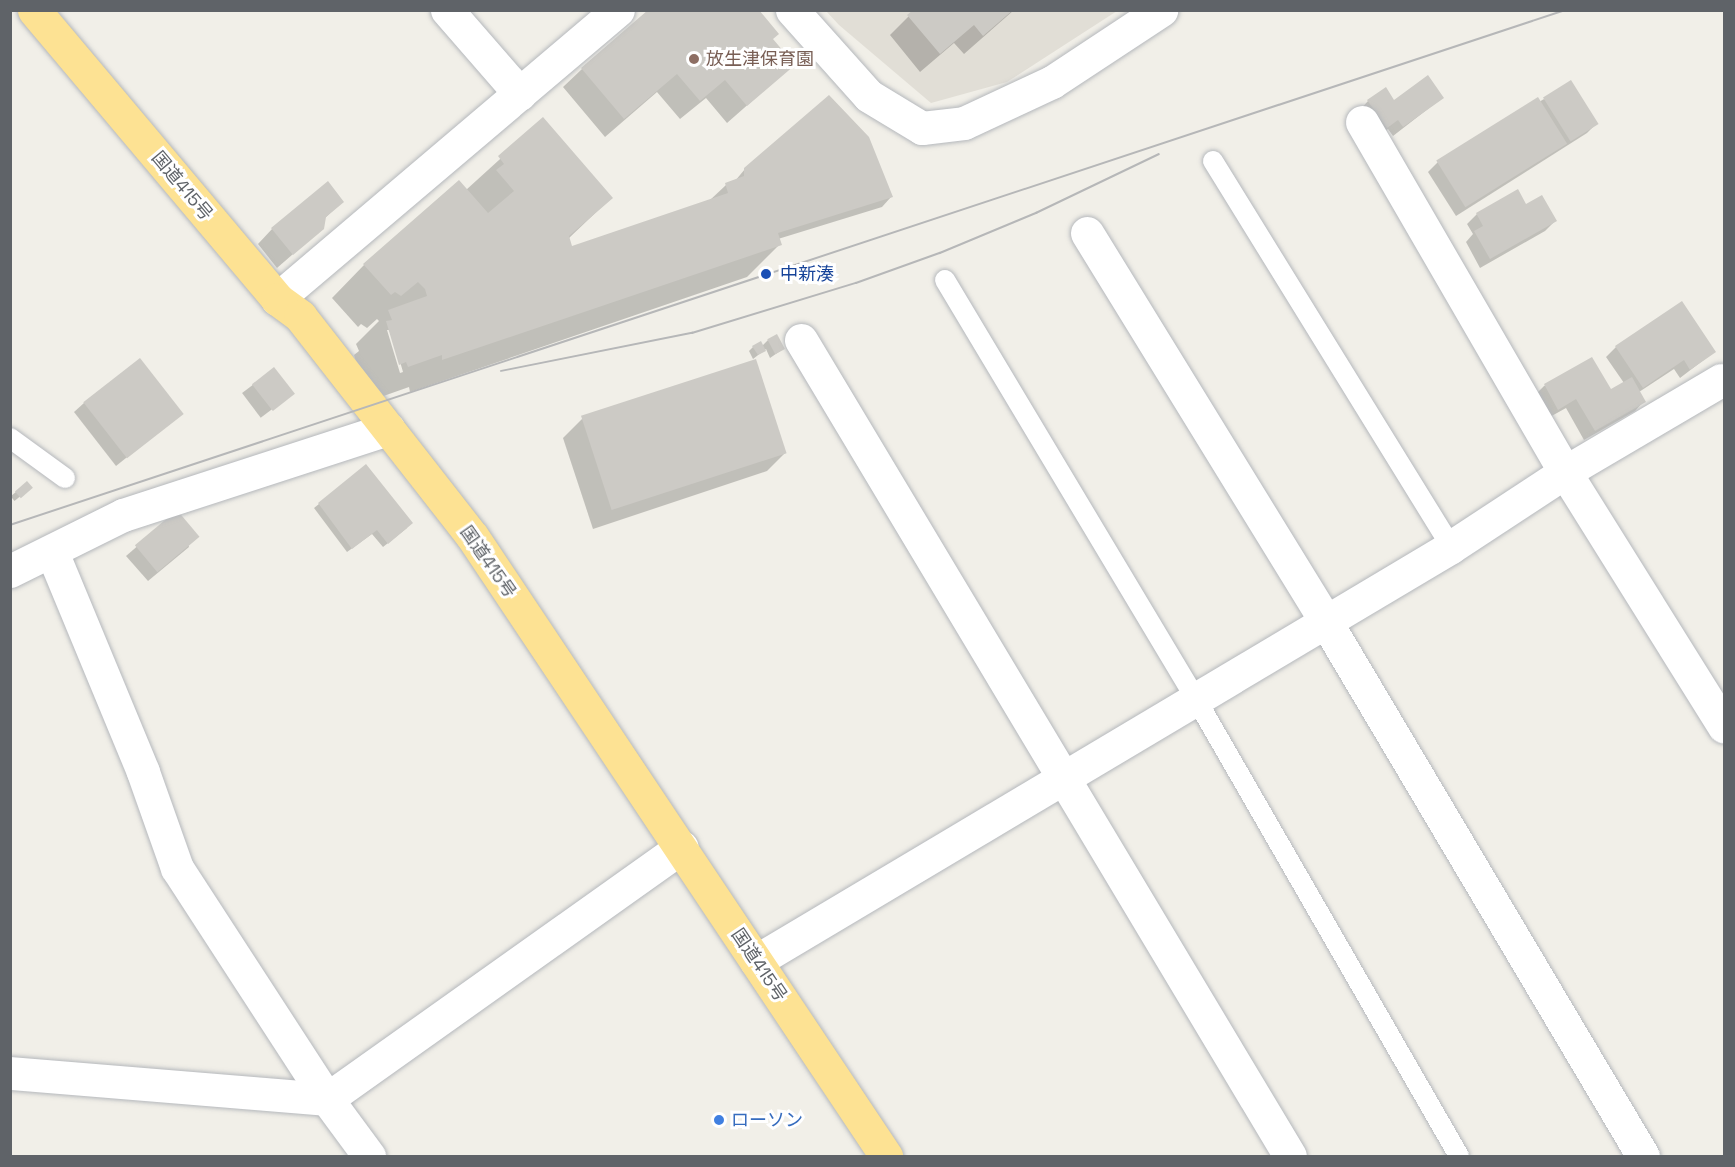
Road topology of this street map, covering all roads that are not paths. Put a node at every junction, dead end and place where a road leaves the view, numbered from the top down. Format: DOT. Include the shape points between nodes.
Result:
graph roads {
  1 [pos="34,10"];
  2 [pos="447,10"];
  3 [pos="618,10"];
  4 [pos="792,10"];
  5 [pos="1161,10"];
  6 [pos="520,94"];
  7 [pos="1362,122"];
  8 [pos="1213,161"];
  9 [pos="1087,233"];
  10 [pos="945,280"];
  11 [pos="277,299"];
  12 [pos="801,340"];
  13 [pos="1720,380"];
  14 [pos="388,429"];
  15 [pos="10,438"];
  16 [pos="1565,472"];
  17 [pos="65,478"];
  18 [pos="1451,547"];
  19 [pos="52,552"];
  20 [pos="10,571"];
  21 [pos="1326,622"];
  22 [pos="1715,688"];
  23 [pos="1196,699"];
  24 [pos="1725,726"];
  25 [pos="1063,778"];
  26 [pos="681,847"];
  27 [pos="756,961"];
  28 [pos="10,1072"];
  29 [pos="327,1099"];
  30 [pos="369,1156"];
  31 [pos="886,1156"];
  32 [pos="1290,1156"];
  33 [pos="1459,1156"];
  34 [pos="1643,1156"];
  1 -- 11 [label="highway, 国道415号"];
  2 -- 6 [label="street"];
  3 -- 6 [label="street"];
  4 -- 5 [label="street" via="869,96 922,128 964,123 1052,82"];
  6 -- 11 [label="street"];
  7 -- 16 [label="street"];
  8 -- 18 [label="lane"];
  9 -- 21 [label="street"];
  10 -- 23 [label="lane"];
  11 -- 14 [label="highway, 国道415号" via="300,316"];
  12 -- 25 [label="street"];
  13 -- 16 [label="street"];
  14 -- 19 [label="street" via="123,515"];
  14 -- 26 [label="highway, 国道415号" via="472,536"];
  15 -- 17 [label="lane"];
  16 -- 18 [label="street"];
  16 -- 22 [label="street"];
  18 -- 21 [label="street"];
  19 -- 20 [label="street"];
  19 -- 29 [label="street" via="143,772 177,868"];
  21 -- 23 [label="street"];
  21 -- 34 [label="street"];
  22 -- 24 [label="street"];
  23 -- 25 [label="street"];
  23 -- 33 [label="lane"];
  25 -- 27 [label="street"];
  25 -- 32 [label="street"];
  26 -- 27 [label="highway, 国道415号"];
  26 -- 29 [label="street"];
  27 -- 31 [label="highway, 国道415号"];
  28 -- 29 [label="street"];
  29 -- 30 [label="street"];
}
